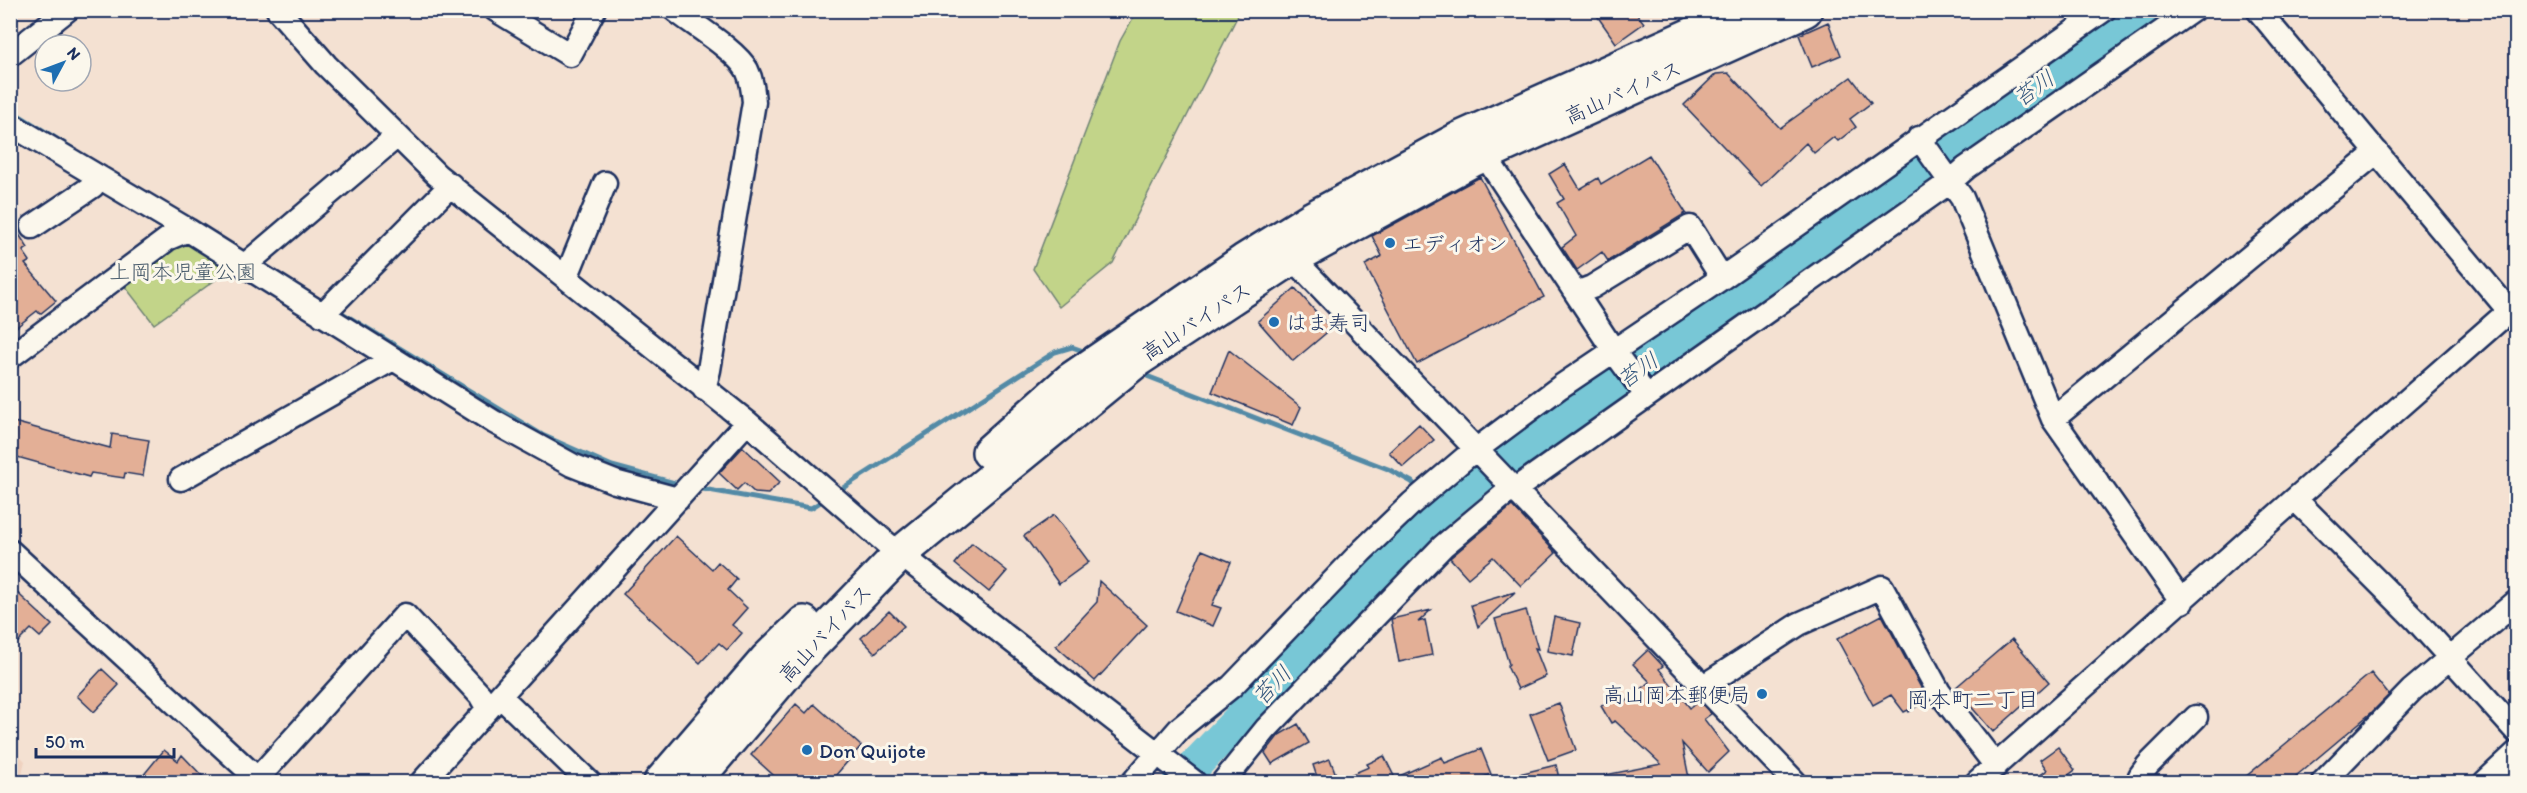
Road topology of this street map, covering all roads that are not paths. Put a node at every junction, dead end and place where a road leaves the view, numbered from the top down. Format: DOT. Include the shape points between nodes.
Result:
graph roads {
  1 [pos="67,10"];
  2 [pos="278,10"];
  3 [pos="495,10"];
  4 [pos="594,10"];
  5 [pos="675,10"];
  6 [pos="1747,10"];
  7 [pos="1805,10"];
  8 [pos="2104,10"];
  9 [pos="2193,10"];
  10 [pos="2258,10"];
  11 [pos="10,55"];
  12 [pos="10,124"];
  13 [pos="397,136"];
  14 [pos="1921,142"];
  15 [pos="2377,152"];
  16 [pos="1484,154"];
  17 [pos="99,177"];
  18 [pos="1948,179"];
  19 [pos="605,183"];
  20 [pos="451,186"];
  21 [pos="32,227"];
  22 [pos="188,230"];
  23 [pos="1284,249"];
  24 [pos="250,261"];
  25 [pos="566,278"];
  26 [pos="1722,278"];
  27 [pos="1576,293"];
  28 [pos="328,310"];
  29 [pos="2514,312"];
  30 [pos="1616,354"];
  31 [pos="10,357"];
  32 [pos="393,359"];
  33 [pos="704,388"];
  34 [pos="1644,392"];
  35 [pos="2053,419"];
  36 [pos="747,422"];
  37 [pos="1478,451"];
  38 [pos="181,479"];
  39 [pos="1511,487"];
  40 [pos="680,496"];
  41 [pos="2295,499"];
  42 [pos="893,548"];
  43 [pos="10,551"];
  44 [pos="2182,602"];
  45 [pos="2517,602"];
  46 [pos="2451,657"];
  47 [pos="1702,687"];
  48 [pos="494,703"];
  49 [pos="2196,717"];
  50 [pos="2517,732"];
  51 [pos="2517,753"];
  52 [pos="1163,759"];
  53 [pos="1996,766"];
  54 [pos="259,781"];
  55 [pos="422,783"];
  56 [pos="589,783"];
  57 [pos="661,783"];
  58 [pos="694,783"];
  59 [pos="1133,783"];
  60 [pos="1194,783"];
  61 [pos="1223,783"];
  62 [pos="1795,783"];
  63 [pos="1977,783"];
  64 [pos="2140,783"];
  65 [pos="2324,783"];
  66 [pos="2485,783"];
  1 -- 11 [label="street"];
  2 -- 13 [label="street"];
  3 -- 4 [label="street" via="570,55"];
  5 -- 33 [label="street" via="736,56 747,69 753,87 754,102"];
  6 -- 23 [label="highway, 高山バイパス" via="1461,138"];
  7 -- 16 [label="highway, 高山バイパス"];
  8 -- 14 [label="street"];
  9 -- 18 [label="street"];
  10 -- 15 [label="street"];
  12 -- 17 [label="street"];
  13 -- 20 [label="street"];
  13 -- 24 [label="street"];
  14 -- 18 [label="street"];
  14 -- 26 [label="street"];
  15 -- 29 [label="street"];
  15 -- 35 [label="street"];
  16 -- 23 [label="highway, 高山バイパス"];
  16 -- 27 [label="street"];
  17 -- 21 [label="street" via="93,186"];
  17 -- 22 [label="street"];
  18 -- 34 [label="street"];
  18 -- 35 [label="street" via="1962,198"];
  19 -- 25 [label="street"];
  20 -- 25 [label="street"];
  20 -- 28 [label="street"];
  22 -- 24 [label="street"];
  22 -- 31 [label="street" via="169,238"];
  23 -- 37 [label="street"];
  23 -- 42 [label="highway, 高山バイパス" via="1113,363 1070,380"];
  24 -- 28 [label="street"];
  25 -- 33 [label="street"];
  26 -- 27 [label="street" via="1690,227"];
  26 -- 30 [label="street"];
  27 -- 30 [label="street"];
  28 -- 32 [label="street"];
  29 -- 41 [label="street"];
  30 -- 34 [label="street"];
  30 -- 37 [label="street" via="1560,387"];
  32 -- 38 [label="street"];
  32 -- 40 [label="street" via="572,465 615,482"];
  33 -- 36 [label="street"];
  34 -- 39 [label="street"];
  35 -- 44 [label="street"];
  36 -- 40 [label="street"];
  36 -- 42 [label="street"];
  37 -- 39 [label="street"];
  37 -- 52 [label="street" via="1412,502 1232,686 1180,728"];
  39 -- 47 [label="street"];
  39 -- 61 [label="street" via="1443,546 1266,729"];
  40 -- 48 [label="street"];
  41 -- 44 [label="street"];
  41 -- 46 [label="street"];
  42 -- 52 [label="street"];
  42 -- 57 [label="highway, 高山バイパス" via="767,659"];
  42 -- 58 [label="highway, 高山バイパス"];
  43 -- 54 [label="street"];
  44 -- 53 [label="street"];
  45 -- 46 [label="street"];
  46 -- 50 [label="street"];
  46 -- 65 [label="street" via="2412,690"];
  47 -- 53 [label="street" via="1799,624 1882,587 1939,692"];
  47 -- 62 [label="street"];
  48 -- 54 [label="street" via="480,695 405,615"];
  48 -- 55 [label="street"];
  48 -- 56 [label="street"];
  49 -- 64 [label="street" via="2148,765"];
  51 -- 66 [label="street"];
  52 -- 59 [label="street"];
  52 -- 60 [label="street"];
  53 -- 63 [label="street"];
}
